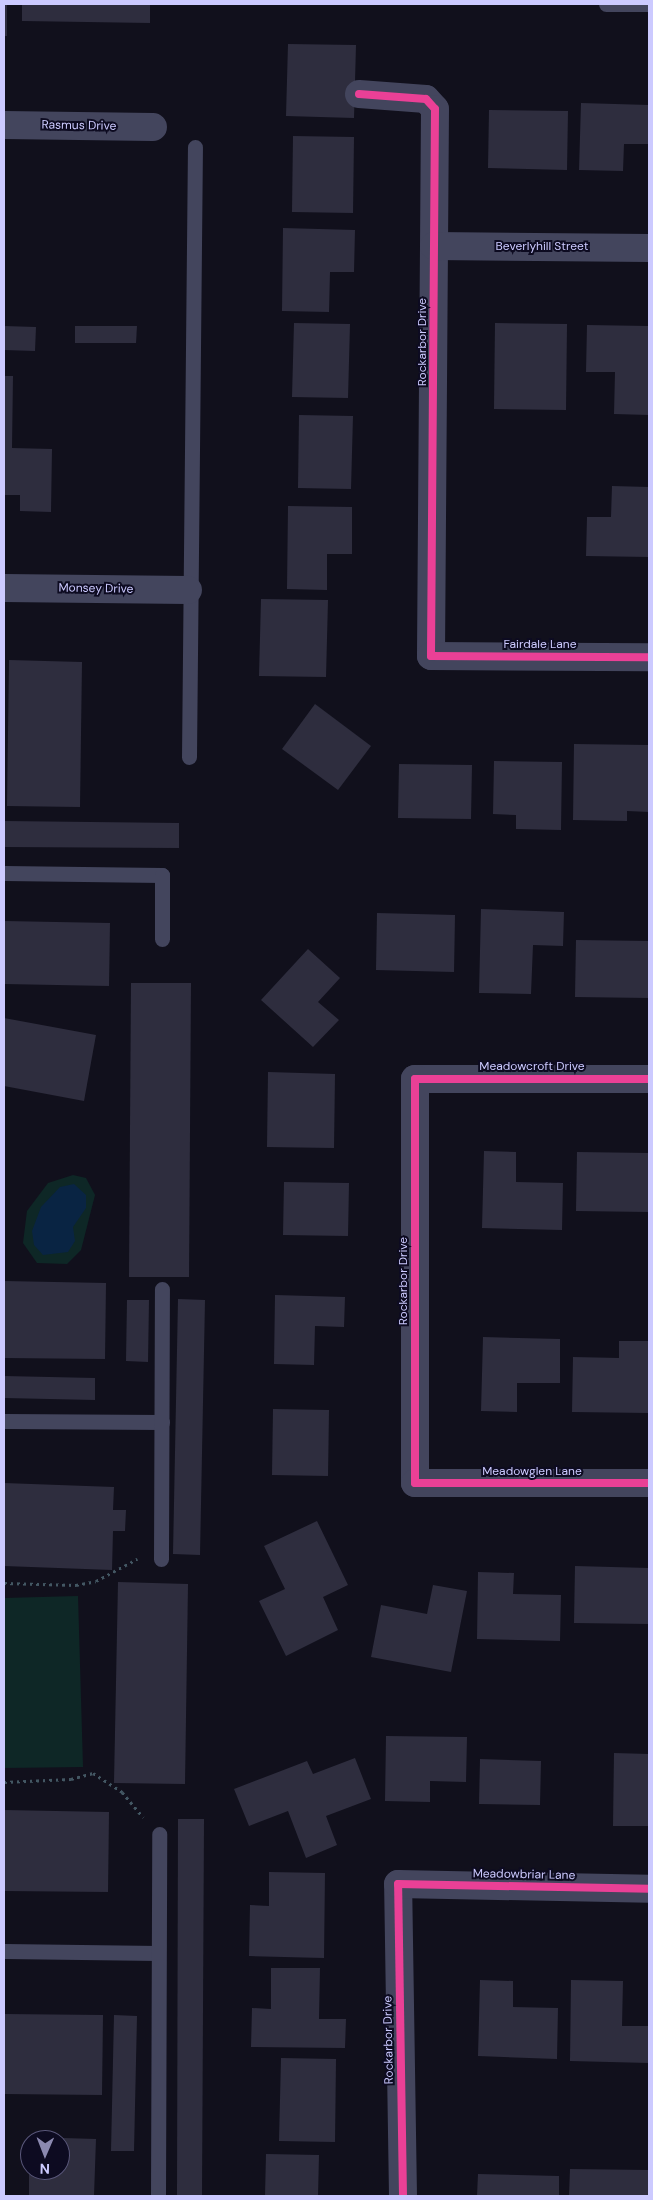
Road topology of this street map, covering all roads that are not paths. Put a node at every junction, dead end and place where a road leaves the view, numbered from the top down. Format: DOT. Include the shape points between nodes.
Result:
graph roads {
  1 [pos="606,4"];
  2 [pos="649,4"];
  3 [pos="359,94"];
  4 [pos="4,125"];
  5 [pos="153,127"];
  6 [pos="195,148"];
  7 [pos="434,246"];
  8 [pos="649,248"];
  9 [pos="4,588"];
  10 [pos="188,590"];
  11 [pos="431,656"];
  12 [pos="649,657"];
  13 [pos="190,758"];
  14 [pos="4,873"];
  15 [pos="162,939"];
  16 [pos="415,1079"];
  17 [pos="649,1079"];
  18 [pos="162,1289"];
  19 [pos="4,1420"];
  20 [pos="162,1422"];
  21 [pos="415,1483"];
  22 [pos="649,1483"];
  23 [pos="160,1559"];
  24 [pos="159,1834"];
  25 [pos="398,1884"];
  26 [pos="649,1889"];
  27 [pos="4,1951"];
  28 [pos="158,1953"];
  29 [pos="158,2196"];
  30 [pos="403,2196"];
  1 -- 2 [label="lane"];
  3 -- 7 [label="street, Rockarbor Drive" via="426,98 435,108"];
  4 -- 5 [label="street, Rasmus Drive"];
  6 -- 10 [label="lane"];
  7 -- 8 [label="street, Beverlyhill Street"];
  7 -- 11 [label="street, Rockarbor Drive"];
  9 -- 10 [label="street, Monsey Drive"];
  10 -- 13 [label="lane"];
  11 -- 12 [label="street, Fairdale Lane"];
  14 -- 15 [label="lane" via="162,875"];
  16 -- 17 [label="street, Meadowcroft Drive"];
  16 -- 21 [label="street, Rockarbor Drive"];
  18 -- 20 [label="lane"];
  19 -- 20 [label="lane"];
  20 -- 23 [label="lane"];
  21 -- 22 [label="street, Meadowglen Lane"];
  24 -- 28 [label="lane"];
  25 -- 26 [label="street, Meadowbriar Lane"];
  25 -- 30 [label="street, Rockarbor Drive"];
  27 -- 28 [label="lane"];
  28 -- 29 [label="lane"];
}
